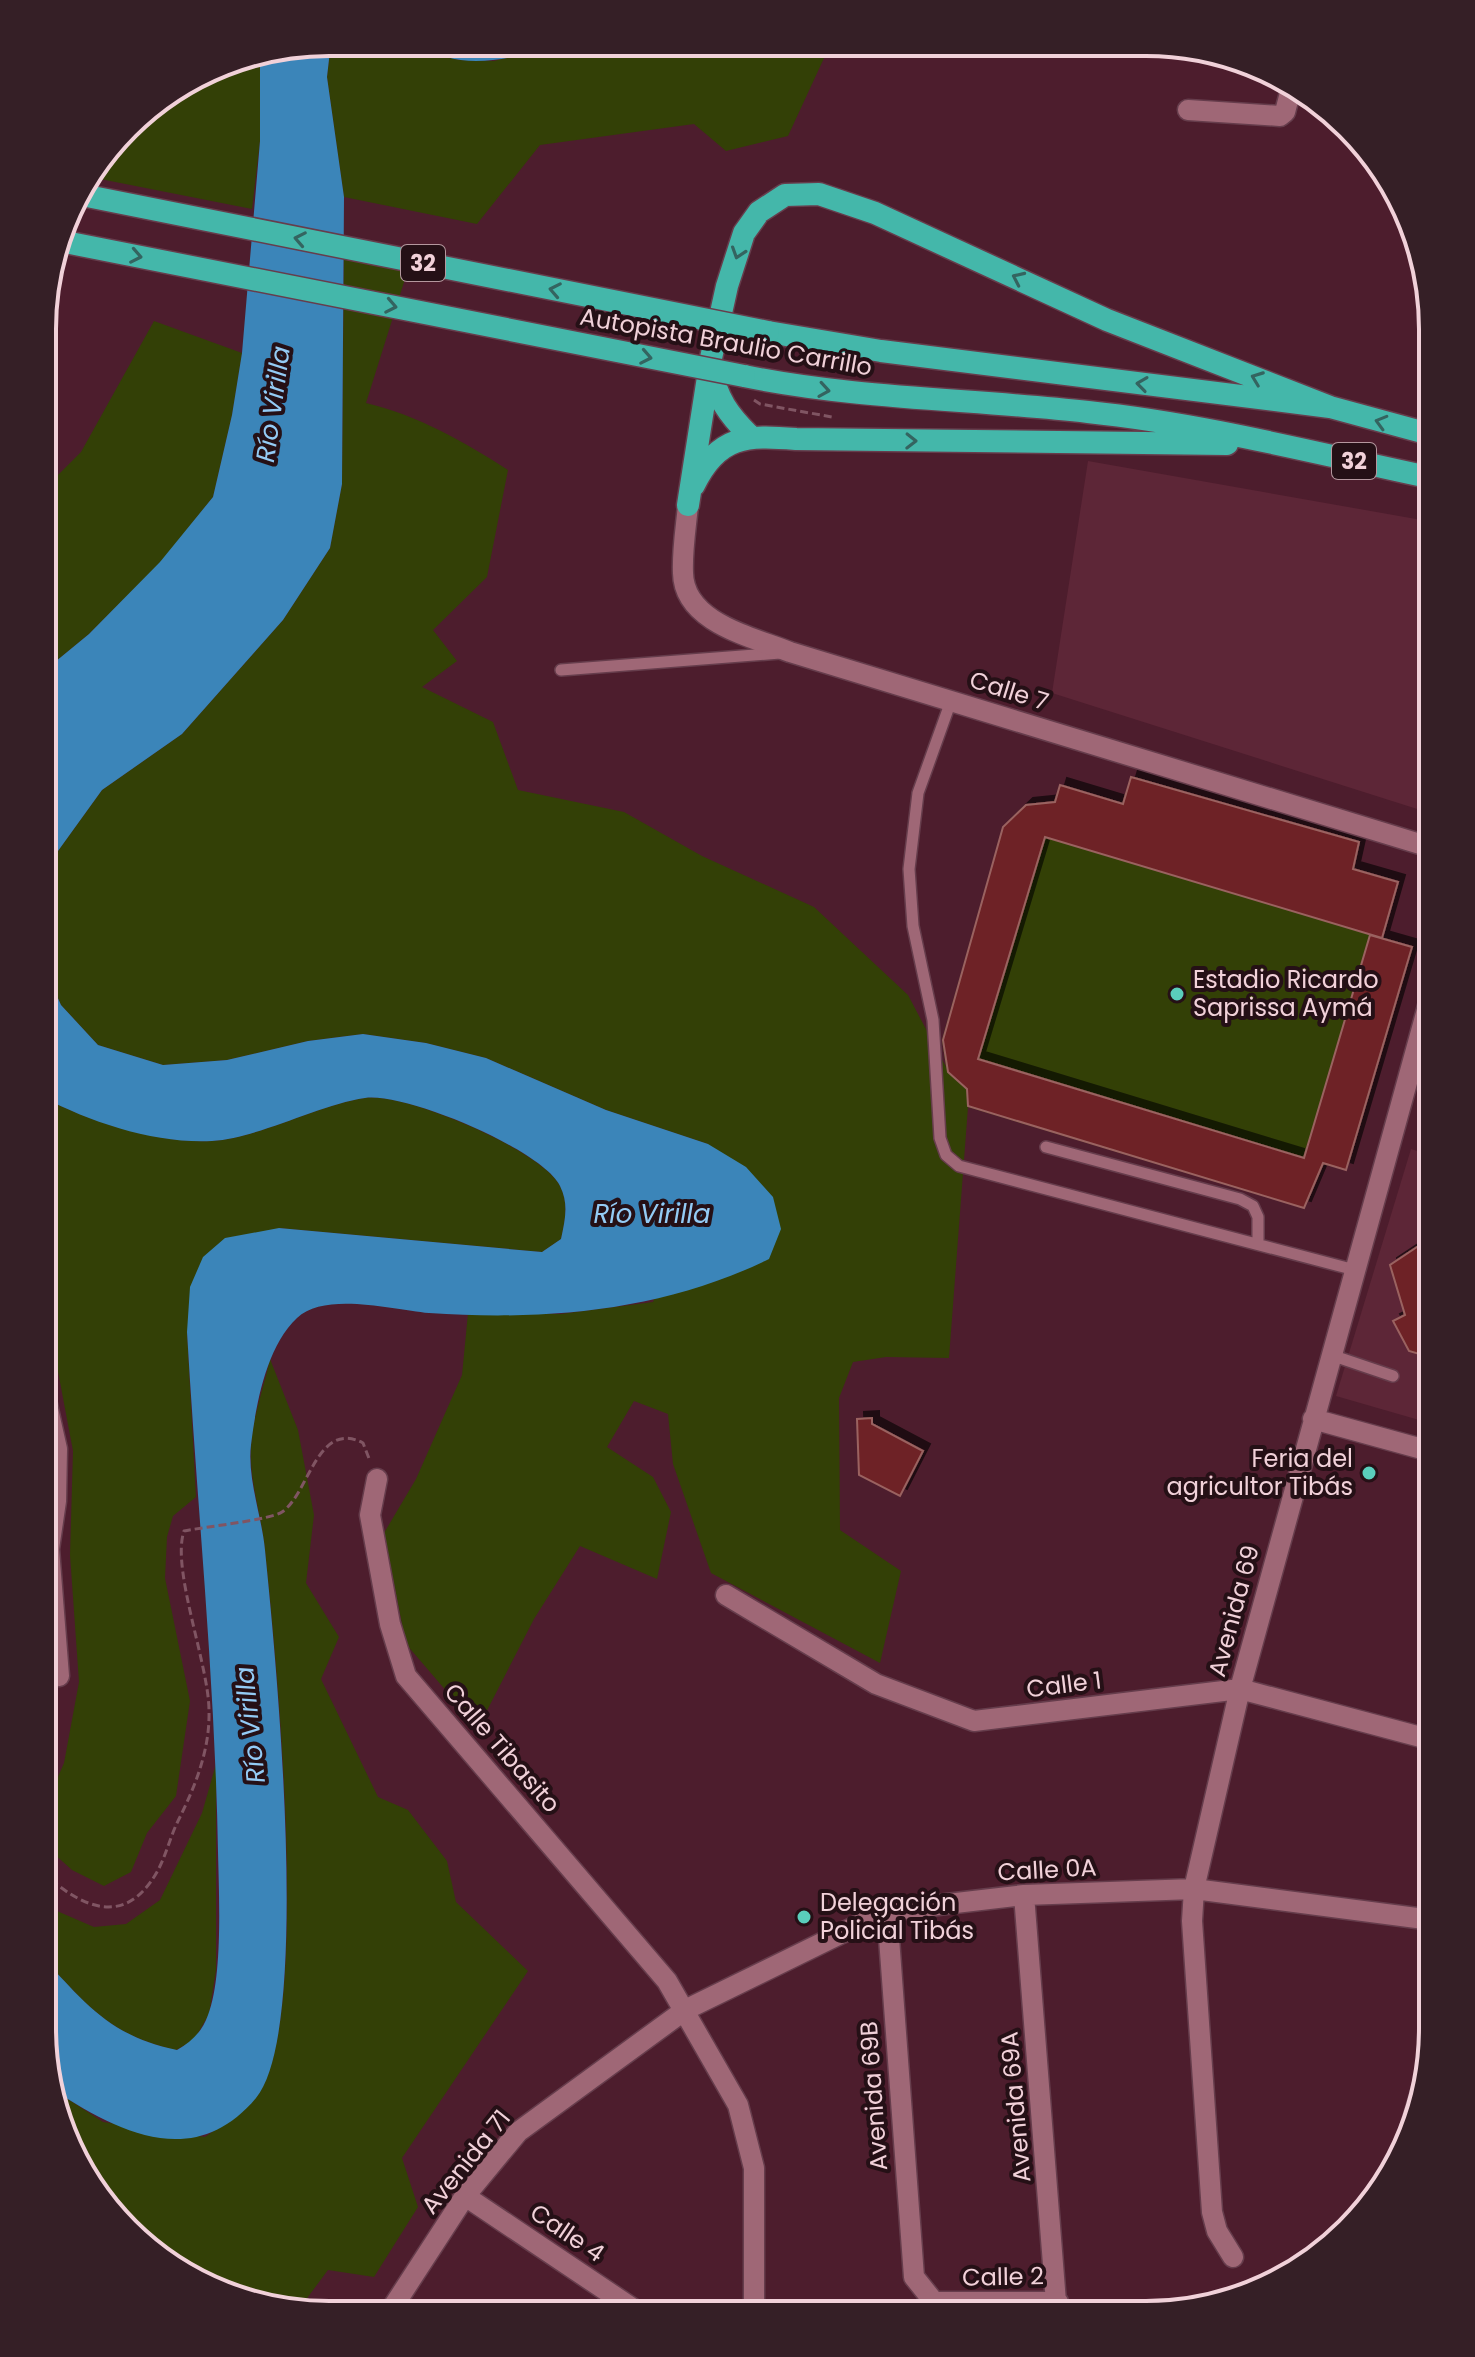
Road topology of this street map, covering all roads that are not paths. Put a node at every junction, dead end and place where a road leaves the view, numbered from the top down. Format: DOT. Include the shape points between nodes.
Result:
graph roads {
  1 [pos="1289,97"];
  2 [pos="1188,110"];
  3 [pos="91,197"];
  4 [pos="69,243"];
  5 [pos="711,358"];
  6 [pos="1330,407"];
  7 [pos="1419,431"];
  8 [pos="749,435"];
  9 [pos="1276,444"];
  10 [pos="1419,475"];
  11 [pos="688,505"];
  12 [pos="790,652"];
  13 [pos="561,670"];
  14 [pos="951,701"];
  15 [pos="1419,844"];
  16 [pos="1419,1040"];
  17 [pos="1046,1147"];
  18 [pos="1258,1244"];
  19 [pos="1355,1270"];
  20 [pos="1331,1355"];
  21 [pos="1393,1376"];
  22 [pos="1313,1419"];
  23 [pos="56,1445"];
  24 [pos="1418,1448"];
  25 [pos="377,1479"];
  26 [pos="56,1501"];
  27 [pos="726,1595"];
  28 [pos="56,1646"];
  29 [pos="59,1676"];
  30 [pos="1240,1689"];
  31 [pos="1418,1736"];
  32 [pos="1194,1889"];
  33 [pos="1024,1895"];
  34 [pos="887,1911"];
  35 [pos="1418,1918"];
  36 [pos="685,2010"];
  37 [pos="465,2196"];
  38 [pos="1233,2257"];
  39 [pos="914,2277"];
  40 [pos="397,2301"];
  41 [pos="622,2301"];
  42 [pos="754,2301"];
  43 [pos="933,2301"];
  44 [pos="1057,2301"];
  1 -- 2 [label="street" via="1280,116"];
  6 -- 3 [label="highway, Autopista Braulio Carrillo / 32, one-way, bridge" via="768,332"];
  4 -- 9 [label="highway, Autopista Braulio Carrillo / 32, one-way, bridge" via="744,376 846,393 1090,412"];
  6 -- 5 [label="highway, one-way" via="1107,320 875,213 819,194 785,195 759,212 744,233"];
  5 -- 8 [label="highway" via="714,388 728,414"];
  5 -- 11 [label="highway"];
  7 -- 6 [label="highway, Autopista Braulio Carrillo / 32, one-way"];
  8 -- 9 [label="highway, one-way"];
  8 -- 11 [label="highway" via="709,461"];
  9 -- 10 [label="highway, Autopista Braulio Carrillo / 32"];
  11 -- 12 [label="street" via="682,576 697,609 724,626"];
  12 -- 13 [label="lane, Calle 7"];
  12 -- 14 [label="street, Calle 7"];
  14 -- 15 [label="street, Calle 7"];
  14 -- 18 [label="lane" via="918,793 909,869 913,926 933,1020 940,1138 946,1155 959,1166"];
  16 -- 19 [label="street, Avenida 69"];
  17 -- 18 [label="lane" via="1240,1199 1253,1206 1258,1217"];
  18 -- 19 [label="lane"];
  19 -- 20 [label="street, Avenida 69"];
  20 -- 21 [label="lane"];
  20 -- 22 [label="street, Avenida 69"];
  22 -- 24 [label="street"];
  22 -- 30 [label="street, Avenida 69"];
  23 -- 26 [label="street"];
  25 -- 36 [label="street, Calle Tibasito" via="370,1515 390,1624 406,1676 634,1940"];
  27 -- 30 [label="street, Calle 1" via="859,1676 974,1721"];
  28 -- 29 [label="street"];
  30 -- 31 [label="street, Calle 1"];
  30 -- 32 [label="street, Avenida 69"];
  32 -- 33 [label="street, Calle 0A"];
  32 -- 35 [label="street, Calle 0A"];
  32 -- 38 [label="street, Avenida 69" via="1212,2212"];
  33 -- 34 [label="street, Calle 0A"];
  33 -- 44 [label="street, Avenida 69A"];
  34 -- 36 [label="street, Calle 0A"];
  34 -- 39 [label="street, Avenida 69B"];
  36 -- 37 [label="street, Avenida 71" via="518,2132"];
  36 -- 42 [label="street, Calle Tibasito" via="738,2105 754,2168"];
  37 -- 40 [label="street, Avenida 71"];
  37 -- 41 [label="street, Calle 4"];
  39 -- 43 [label="street, Calle 2"];
}
